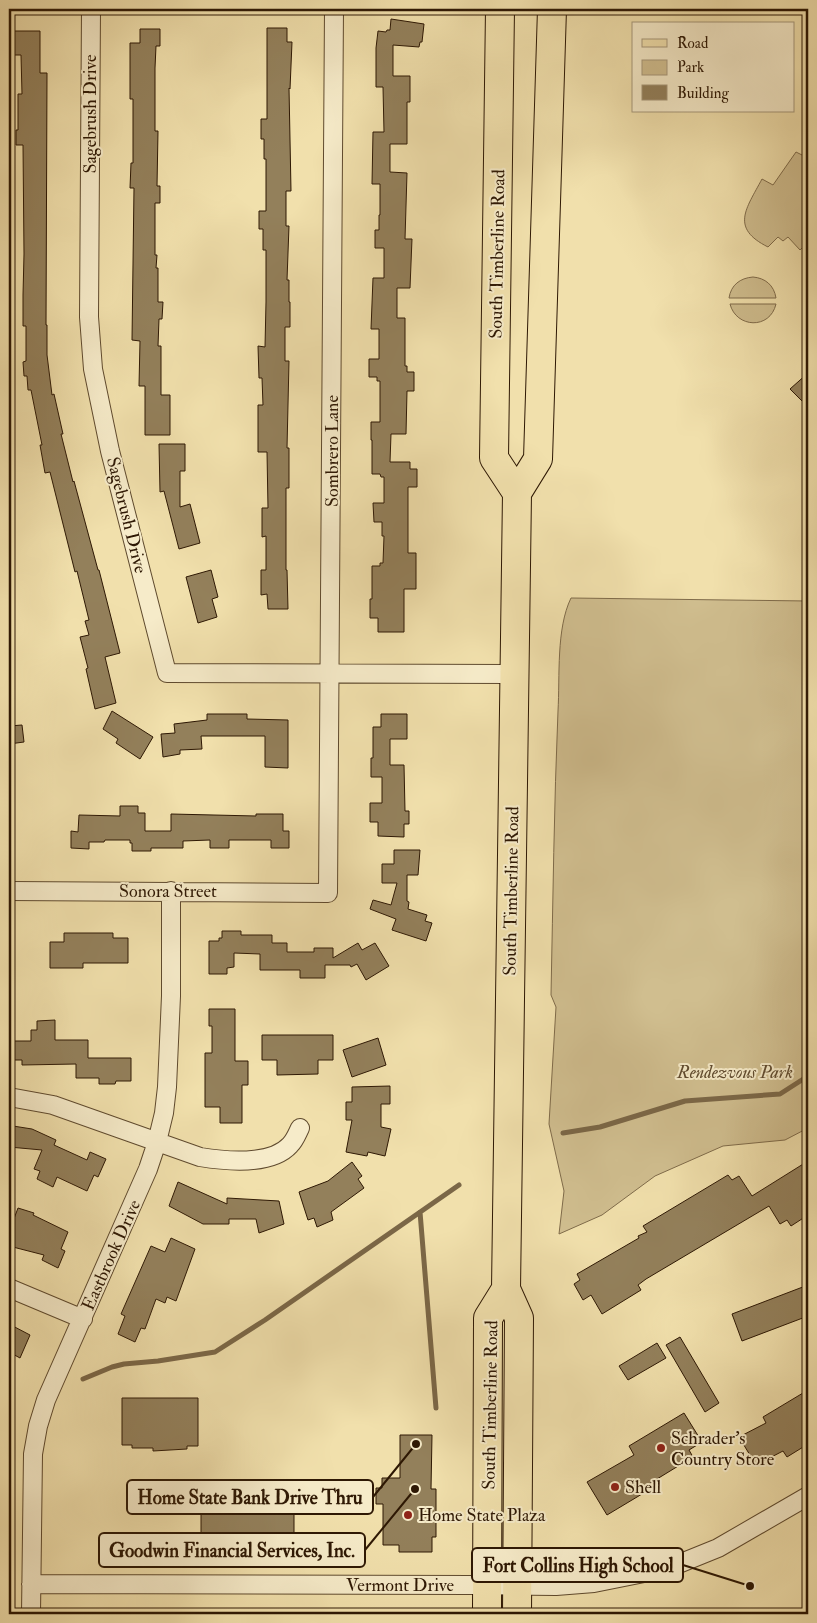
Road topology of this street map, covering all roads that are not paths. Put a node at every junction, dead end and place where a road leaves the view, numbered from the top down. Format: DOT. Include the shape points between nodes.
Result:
graph roads {
  1 [pos="91,9"];
  2 [pos="334,9"];
  3 [pos="500,9"];
  4 [pos="552,9"];
  5 [pos="517,493"];
  6 [pos="330,674"];
  7 [pos="514,674"];
  8 [pos="9,891"];
  9 [pos="171,891"];
  10 [pos="328,893"];
  11 [pos="9,1097"];
  12 [pos="300,1128"];
  13 [pos="157,1142"];
  14 [pos="9,1288"];
  15 [pos="506,1289"];
  16 [pos="83,1319"];
  17 [pos="808,1496"];
  18 [pos="32,1584"];
  19 [pos="487,1585"];
  20 [pos="517,1586"];
  21 [pos="31,1614"];
  22 [pos="487,1614"];
  23 [pos="517,1614"];
  1 -- 6 [label="street, Sagebrush Drive" via="89,317 93,369 110,451 167,673"];
  2 -- 6 [label="street, Sombrero Lane"];
  3 -- 5 [label="main road, South Timberline Road" via="494,458"];
  4 -- 5 [label="main road" via="538,459"];
  5 -- 7 [label="main road, South Timberline Road"];
  6 -- 7 [label="street, Sagebrush Drive"];
  6 -- 10 [label="street, Sombrero Lane"];
  7 -- 15 [label="main road, South Timberline Road"];
  8 -- 9 [label="street, Sonora Street"];
  9 -- 10 [label="street, Sonora Street"];
  9 -- 13 [label="street, Eastbrook Drive" via="167,1087"];
  11 -- 13 [label="street" via="53,1105"];
  12 -- 13 [label="street" via="290,1146 280,1153 244,1161 200,1157"];
  13 -- 16 [label="street, Eastbrook Drive"];
  14 -- 16 [label="street"];
  15 -- 19 [label="main road, South Timberline Road" via="488,1318"];
  15 -- 20 [label="main road, South Timberline Road" via="518,1318"];
  16 -- 18 [label="street, Eastbrook Drive" via="46,1400 38,1426 33,1454"];
  17 -- 20 [label="street, Vermont Drive" via="718,1548 676,1565 594,1583"];
  18 -- 19 [label="street, Vermont Drive"];
  18 -- 21 [label="street, Eastbrook Drive"];
  19 -- 20 [label="street, Vermont Drive"];
  19 -- 22 [label="main road, South Timberline Road"];
  20 -- 23 [label="main road, South Timberline Road"];
}
